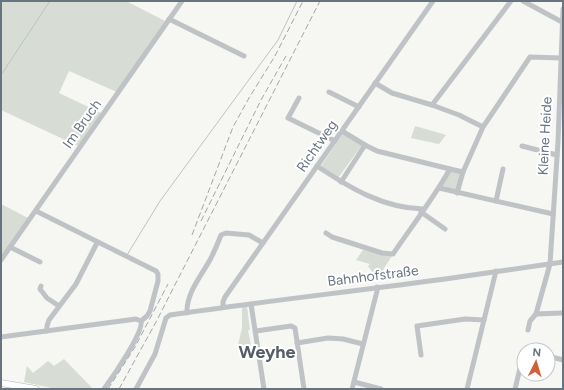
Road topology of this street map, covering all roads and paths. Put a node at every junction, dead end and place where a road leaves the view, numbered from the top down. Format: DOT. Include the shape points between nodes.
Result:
graph roads {
  1 [pos="182,1"];
  2 [pos="433,1"];
  3 [pos="511,1"];
  4 [pos="523,1"];
  5 [pos="563,9"];
  6 [pos="169,19"];
  7 [pos="562,22"];
  8 [pos="244,56"];
  9 [pos="561,58"];
  10 [pos="562,77"];
  11 [pos="375,83"];
  12 [pos="329,92"];
  13 [pos="299,98"];
  14 [pos="432,105"];
  15 [pos="359,107"];
  16 [pos="483,127"];
  17 [pos="342,131"];
  18 [pos="335,141"];
  19 [pos="560,142"];
  20 [pos="365,145"];
  21 [pos="522,146"];
  22 [pos="557,155"];
  23 [pos="317,166"];
  24 [pos="450,169"];
  25 [pos="503,169"];
  26 [pos="463,172"];
  27 [pos="341,182"];
  28 [pos="439,188"];
  29 [pos="457,193"];
  30 [pos="496,201"];
  31 [pos="422,210"];
  32 [pos="36,211"];
  33 [pos="553,214"];
  34 [pos="445,229"];
  35 [pos="326,233"];
  36 [pos="97,243"];
  37 [pos="263,243"];
  38 [pos="10,247"];
  39 [pos="1,260"];
  40 [pos="40,262"];
  41 [pos="563,262"];
  42 [pos="550,264"];
  43 [pos="496,271"];
  44 [pos="41,286"];
  45 [pos="377,288"];
  46 [pos="250,304"];
  47 [pos="59,306"];
  48 [pos="223,307"];
  49 [pos="187,313"];
  50 [pos="563,313"];
  51 [pos="536,314"];
  52 [pos="140,320"];
  53 [pos="484,320"];
  54 [pos="528,330"];
  55 [pos="47,331"];
  56 [pos="256,331"];
  57 [pos="1,337"];
  58 [pos="297,343"];
  59 [pos="364,344"];
  60 [pos="421,355"];
  61 [pos="354,382"];
  62 [pos="1,383"];
  63 [pos="36,389"];
  64 [pos="104,389"];
  65 [pos="136,389"];
  66 [pos="264,389"];
  67 [pos="304,389"];
  68 [pos="352,389"];
  69 [pos="381,389"];
  70 [pos="467,389"];
  1 -- 6 [label="street, Im Bruch"];
  2 -- 11 [label="street, Richtweg"];
  3 -- 14 [label="street"];
  4 -- 7 [label="street"];
  5 -- 7 [label="street, Kleine Heide"];
  6 -- 8 [label="street"];
  6 -- 32 [label="street, Im Bruch"];
  7 -- 9 [label="street, Kleine Heide"];
  9 -- 10 [label="street, Kleine Heide"];
  9 -- 16 [label="street" via="530,57"];
  10 -- 19 [label="street, Kleine Heide"];
  11 -- 14 [label="street" via="392,93"];
  11 -- 15 [label="street, Richtweg"];
  12 -- 15 [label="street"];
  13 -- 18 [label="street" via="288,118"];
  14 -- 16 [label="street"];
  15 -- 17 [label="street, Richtweg"];
  16 -- 26 [label="street"];
  17 -- 18 [label="street, Richtweg"];
  17 -- 20 [label="street"];
  18 -- 23 [label="street, Richtweg"];
  19 -- 22 [label="street, Kleine Heide"];
  20 -- 24 [label="street" via="377,151"];
  20 -- 27 [label="street"];
  21 -- 22 [label="street"];
  22 -- 33 [label="street, Kleine Heide"];
  23 -- 27 [label="street"];
  23 -- 37 [label="street, Richtweg"];
  24 -- 26 [label="street"];
  24 -- 28 [label="street"];
  25 -- 30 [label="street"];
  26 -- 29 [label="street"];
  27 -- 31 [label="street" via="365,195 395,205"];
  28 -- 29 [label="street"];
  28 -- 31 [label="street"];
  29 -- 30 [label="street"];
  30 -- 33 [label="street"];
  31 -- 34 [label="street"];
  31 -- 35 [label="street" via="393,254 382,253"];
  32 -- 36 [label="street"];
  32 -- 38 [label="street, Im Bruch"];
  33 -- 42 [label="street, Kleine Heide"];
  36 -- 47 [label="street" via="76,284"];
  36 -- 52 [label="street" via="158,274 150,311"];
  37 -- 48 [label="street, Richtweg" via="225,297"];
  37 -- 49 [label="street" via="249,235 221,235 192,293"];
  38 -- 39 [label="street, Im Bruch"];
  38 -- 40 [label="street"];
  41 -- 42 [label="street, Bahnhofstraße"];
  42 -- 43 [label="street, Bahnhofstraße"];
  42 -- 51 [label="street, Kleine Heide"];
  43 -- 45 [label="street, Bahnhofstraße"];
  43 -- 53 [label="street"];
  44 -- 47 [label="street" via="40,289 47,298"];
  45 -- 46 [label="street, Bahnhofstraße"];
  45 -- 59 [label="street"];
  46 -- 48 [label="street, Bahnhofstraße"];
  46 -- 56 [label="street"];
  47 -- 55 [label="street" via="49,320"];
  48 -- 49 [label="street, Bahnhofstraße"];
  49 -- 65 [label="street, Bahnhofstraße" via="166,318 155,354"];
  50 -- 51 [label="street"];
  51 -- 54 [label="street, Kleine Heide" via="530,321"];
  52 -- 55 [label="street"];
  52 -- 64 [label="street" via="142,326 134,342"];
  53 -- 60 [label="street" via="465,319 417,326"];
  53 -- 70 [label="street"];
  55 -- 57 [label="street"];
  56 -- 58 [label="street" via="294,327"];
  56 -- 66 [label="street"];
  58 -- 59 [label="street" via="328,338"];
  58 -- 67 [label="street"];
  59 -- 61 [label="street"];
  61 -- 68 [label="street"];
  61 -- 69 [label="street"];
  62 -- 63 [label="main road"];
}
